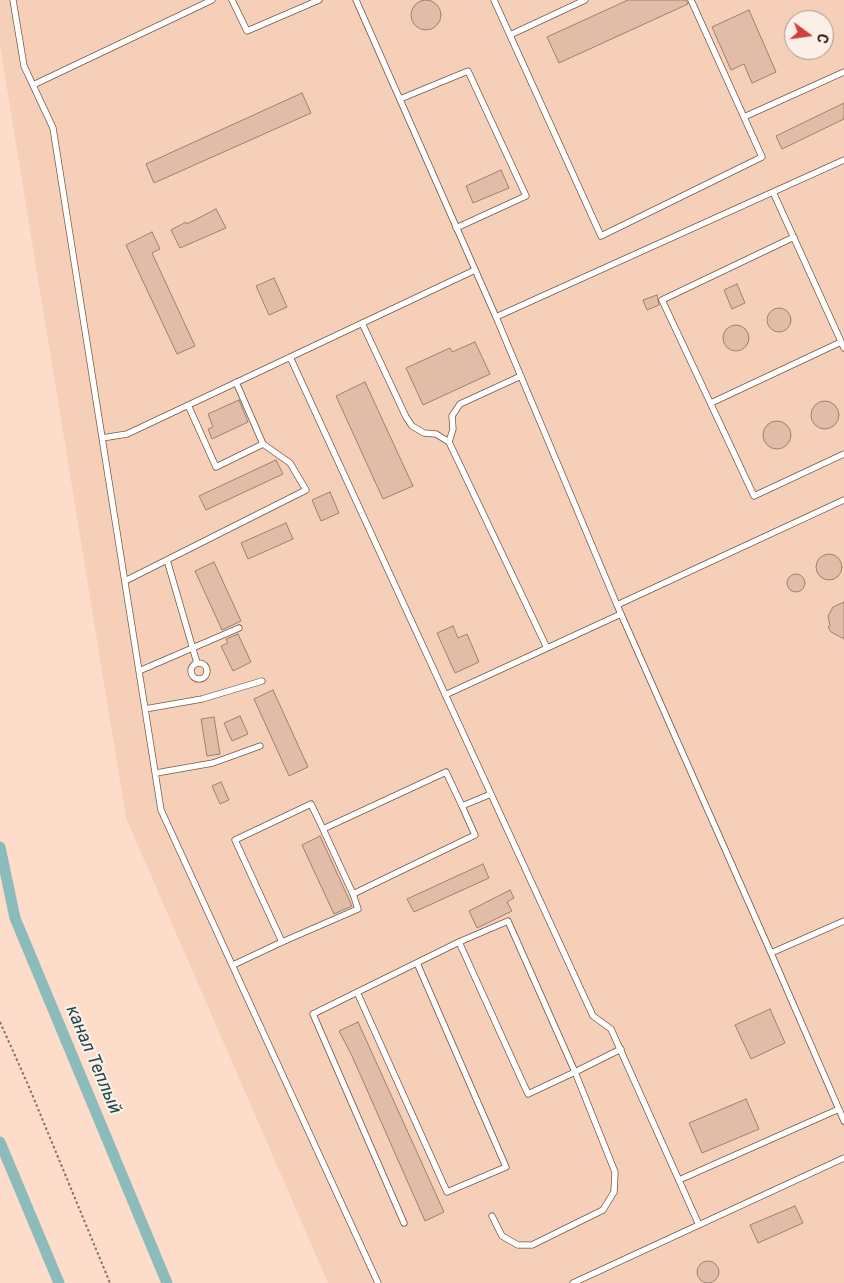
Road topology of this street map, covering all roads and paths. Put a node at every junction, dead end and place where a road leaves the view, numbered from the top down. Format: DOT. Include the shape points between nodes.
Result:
graph roads {
  1 [pos="13,0"];
  2 [pos="212,0"];
  3 [pos="232,0"];
  4 [pos="319,0"];
  5 [pos="356,0"];
  6 [pos="494,0"];
  7 [pos="585,0"];
  8 [pos="691,0"];
  9 [pos="510,35"];
  10 [pos="844,72"];
  11 [pos="33,85"];
  12 [pos="400,99"];
  13 [pos="744,117"];
  14 [pos="844,160"];
  15 [pos="774,192"];
  16 [pos="456,228"];
  17 [pos="794,237"];
  18 [pos="475,270"];
  19 [pos="496,317"];
  20 [pos="362,323"];
  21 [pos="843,346"];
  22 [pos="290,357"];
  23 [pos="521,376"];
  24 [pos="236,382"];
  25 [pos="711,404"];
  26 [pos="188,405"];
  27 [pos="102,438"];
  28 [pos="449,442"];
  29 [pos="263,444"];
  30 [pos="844,454"];
  31 [pos="844,500"];
  32 [pos="167,560"];
  33 [pos="125,581"];
  34 [pos="617,606"];
  35 [pos="621,614"];
  36 [pos="239,628"];
  37 [pos="193,648"];
  38 [pos="547,648"];
  39 [pos="197,663"];
  40 [pos="140,671"];
  41 [pos="262,681"];
  42 [pos="445,695"];
  43 [pos="145,709"];
  44 [pos="260,746"];
  45 [pos="156,773"];
  46 [pos="491,794"];
  47 [pos="462,806"];
  48 [pos="323,829"];
  49 [pos="353,894"];
  50 [pos="844,921"];
  51 [pos="282,942"];
  52 [pos="458,942"];
  53 [pos="772,953"];
  54 [pos="417,963"];
  55 [pos="233,965"];
  56 [pos="356,992"];
  57 [pos="0,1022"];
  58 [pos="621,1049"];
  59 [pos="575,1072"];
  60 [pos="839,1108"];
  61 [pos="844,1121"];
  62 [pos="844,1158"];
  63 [pos="679,1180"];
  64 [pos="492,1216"];
  65 [pos="404,1223"];
  66 [pos="699,1225"];
  67 [pos="110,1283"];
  68 [pos="378,1283"];
  69 [pos="573,1283"];
  1 -- 11 [label="lane" via="24,66"];
  2 -- 11 [label="lane"];
  3 -- 4 [label="lane" via="247,31"];
  5 -- 12 [label="lane"];
  6 -- 9 [label="lane"];
  7 -- 9 [label="lane"];
  8 -- 13 [label="lane"];
  9 -- 13 [label="lane" via="600,236 762,157"];
  10 -- 13 [label="lane"];
  11 -- 27 [label="lane" via="53,128"];
  12 -- 16 [label="lane"];
  12 -- 16 [label="lane" via="468,71 526,196"];
  14 -- 15 [label="lane"];
  15 -- 17 [label="lane"];
  15 -- 19 [label="lane"];
  16 -- 18 [label="lane"];
  17 -- 21 [label="lane"];
  17 -- 25 [label="lane" via="662,300"];
  18 -- 19 [label="lane"];
  18 -- 20 [label="lane"];
  19 -- 23 [label="lane"];
  20 -- 22 [label="lane"];
  20 -- 28 [label="lane" via="412,426"];
  21 -- 25 [label="lane"];
  22 -- 24 [label="lane"];
  22 -- 42 [label="lane"];
  23 -- 28 [label="lane" via="460,404 452,416 453,430"];
  23 -- 34 [label="lane"];
  24 -- 26 [label="lane"];
  24 -- 29 [label="lane"];
  25 -- 30 [label="lane" via="754,496"];
  26 -- 27 [label="lane" via="127,434"];
  26 -- 29 [label="lane" via="216,466"];
  27 -- 33 [label="lane"];
  28 -- 38 [label="lane"];
  29 -- 32 [label="lane" via="290,463 306,490"];
  31 -- 34 [label="lane"];
  32 -- 33 [label="lane"];
  32 -- 37 [label="lane"];
  33 -- 40 [label="lane"];
  34 -- 35 [label="lane"];
  35 -- 38 [label="lane"];
  35 -- 53 [label="lane"];
  36 -- 37 [label="lane"];
  37 -- 39 [label="lane"];
  37 -- 40 [label="lane"];
  38 -- 42 [label="lane"];
  40 -- 43 [label="lane"];
  41 -- 43 [label="lane" via="202,699"];
  42 -- 46 [label="lane"];
  43 -- 45 [label="lane"];
  44 -- 45 [label="lane" via="213,763"];
  45 -- 55 [label="lane" via="161,810"];
  46 -- 47 [label="lane"];
  46 -- 58 [label="lane" via="593,1016 612,1029"];
  47 -- 48 [label="lane" via="446,772"];
  47 -- 49 [label="lane" via="476,835"];
  48 -- 49 [label="lane"];
  48 -- 51 [label="lane" via="311,804 235,840"];
  49 -- 51 [label="lane" via="358,909"];
  50 -- 53 [label="lane"];
  51 -- 55 [label="lane"];
  52 -- 54 [label="lane"];
  52 -- 59 [label="lane" via="508,922"];
  52 -- 59 [label="lane" via="528,1094"];
  53 -- 60 [label="lane"];
  54 -- 56 [label="lane"];
  54 -- 56 [label="lane" via="506,1167 447,1192"];
  55 -- 68 [label="lane"];
  56 -- 65 [label="lane" via="312,1014"];
  57 -- 67 [label="path"];
  58 -- 59 [label="lane"];
  58 -- 63 [label="lane"];
  59 -- 64 [label="lane" via="615,1172 614,1192 603,1210 532,1244 518,1245 502,1236"];
  60 -- 61 [label="lane"];
  60 -- 63 [label="lane"];
  62 -- 66 [label="lane"];
  63 -- 66 [label="lane"];
  66 -- 69 [label="lane"];
}
